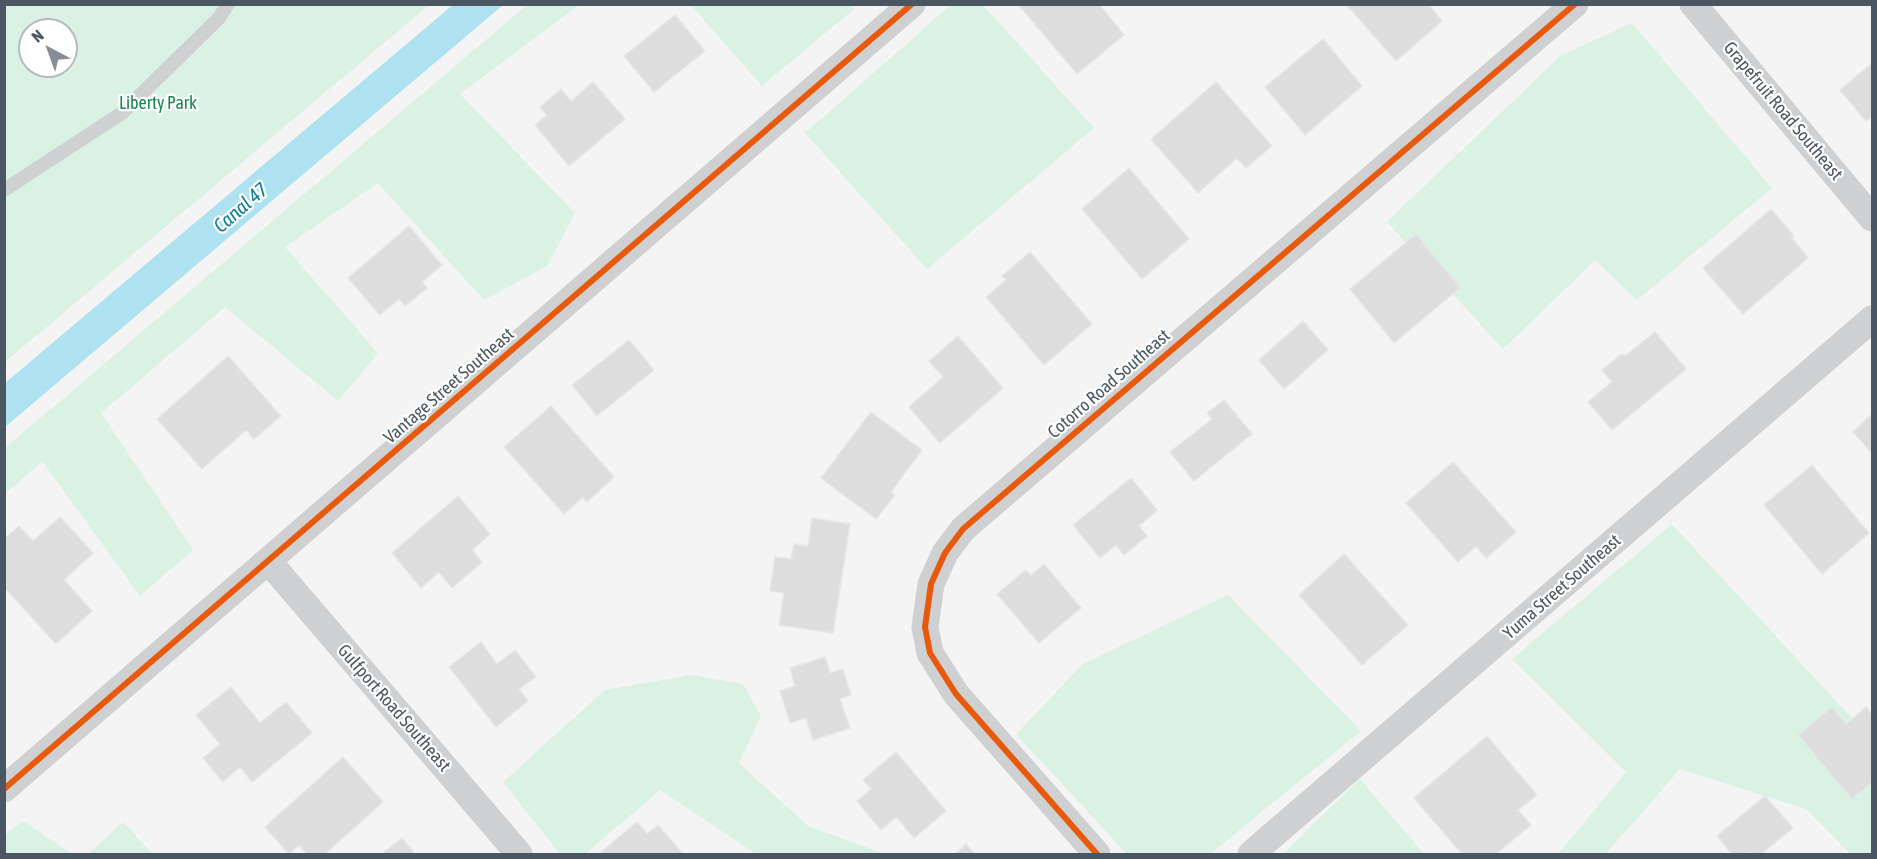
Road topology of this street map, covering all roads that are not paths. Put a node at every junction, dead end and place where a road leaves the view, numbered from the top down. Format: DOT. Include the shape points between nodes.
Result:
graph roads {
  1 [pos="228,4"];
  2 [pos="912,4"];
  3 [pos="1575,4"];
  4 [pos="1693,4"];
  5 [pos="4,190"];
  6 [pos="1872,218"];
  7 [pos="1872,319"];
  8 [pos="269,562"];
  9 [pos="4,789"];
  10 [pos="519,855"];
  11 [pos="1097,855"];
  12 [pos="1251,855"];
  1 -- 5 [label="lane" via="219,18 122,113"];
  2 -- 8 [label="street, Vantage Street Southeast"];
  3 -- 11 [label="street, Cotorro Road Southeast" via="963,529 945,553 931,584 925,627 930,653 956,694"];
  4 -- 6 [label="street, Grapefruit Road Southeast"];
  7 -- 12 [label="street, Yuma Street Southeast"];
  8 -- 9 [label="street, Vantage Street Southeast"];
  8 -- 10 [label="street, Gulfport Road Southeast"];
}
